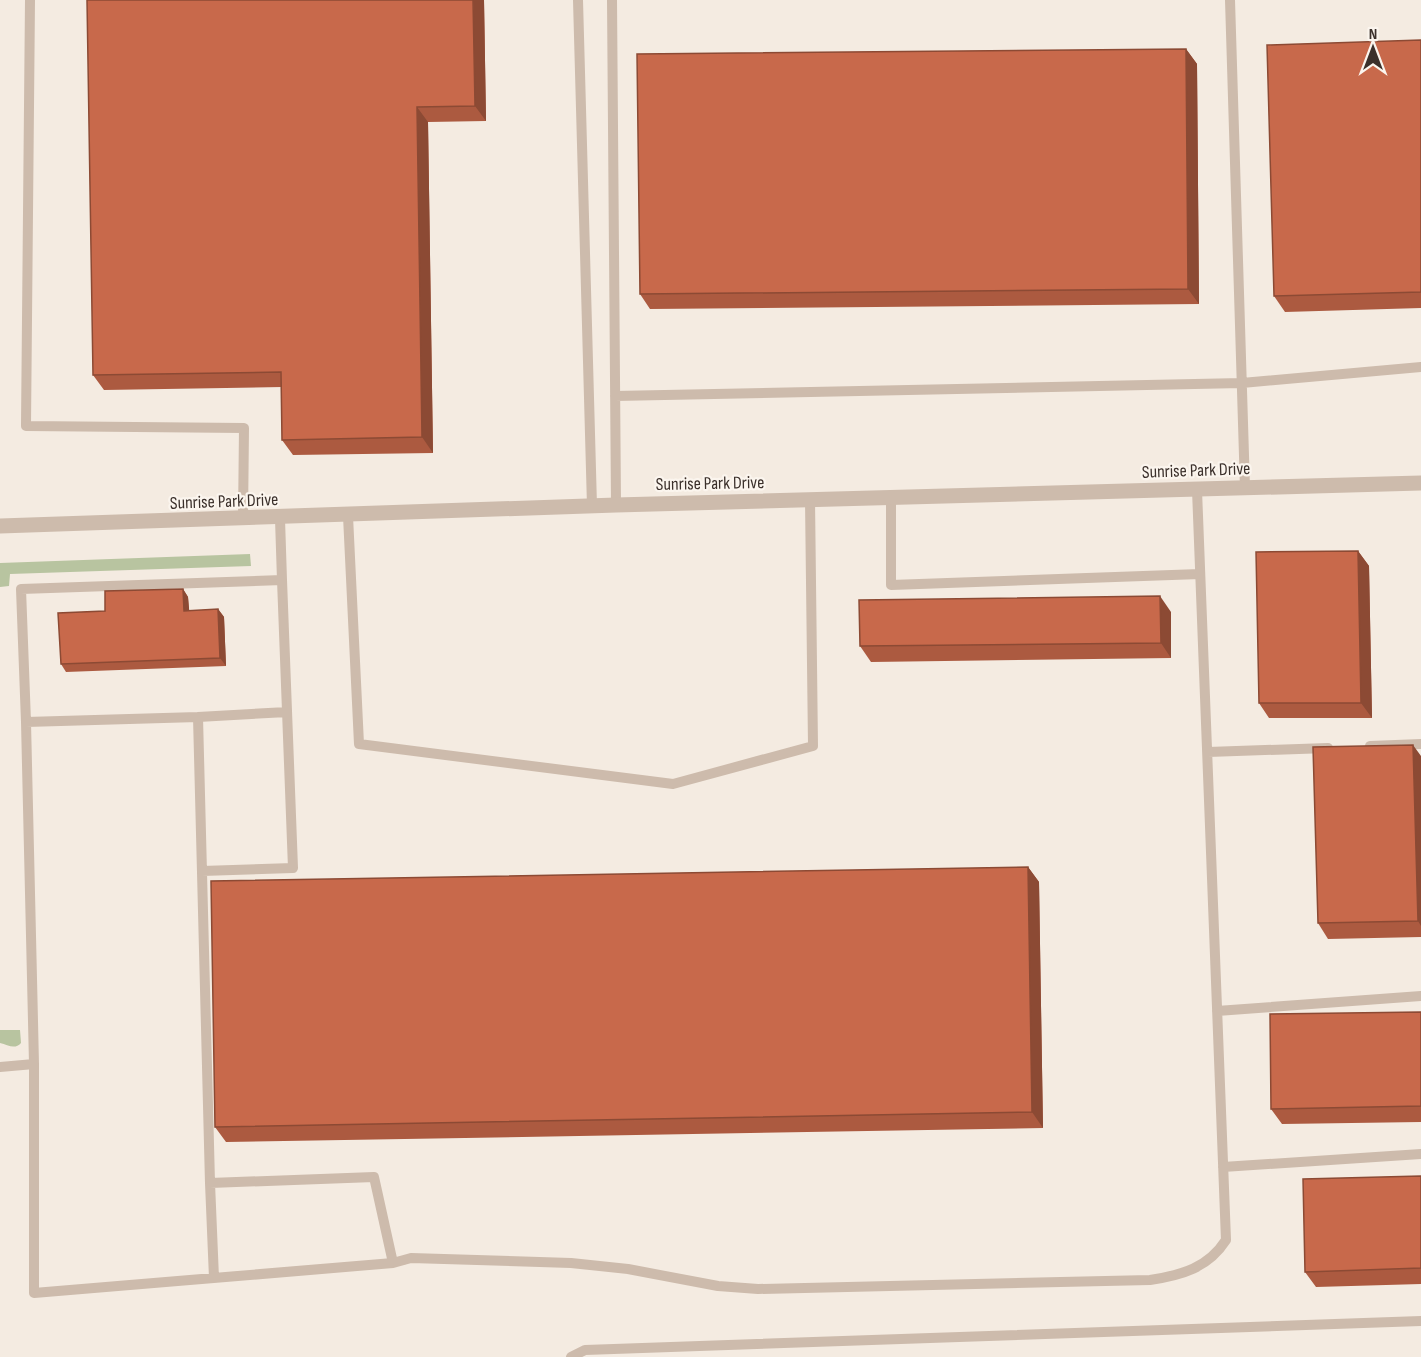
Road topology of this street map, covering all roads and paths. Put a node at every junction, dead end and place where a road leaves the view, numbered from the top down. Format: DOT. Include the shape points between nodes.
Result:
graph roads {
  1 [pos="30,0"];
  2 [pos="578,0"];
  3 [pos="612,0"];
  4 [pos="1230,0"];
  5 [pos="1421,367"];
  6 [pos="1242,382"];
  7 [pos="615,396"];
  8 [pos="1421,483"];
  9 [pos="1245,488"];
  10 [pos="1197,489"];
  11 [pos="891,498"];
  12 [pos="810,500"];
  13 [pos="616,505"];
  14 [pos="592,506"];
  15 [pos="348,516"];
  16 [pos="243,519"];
  17 [pos="280,519"];
  18 [pos="0,526"];
  19 [pos="1200,574"];
  20 [pos="282,580"];
  21 [pos="287,712"];
  22 [pos="198,717"];
  23 [pos="26,722"];
  24 [pos="1421,744"];
  25 [pos="1338,747"];
  26 [pos="1362,747"];
  27 [pos="1208,752"];
  28 [pos="201,871"];
  29 [pos="1421,996"];
  30 [pos="1217,1011"];
  31 [pos="34,1064"];
  32 [pos="0,1067"];
  33 [pos="1421,1154"];
  34 [pos="1224,1167"];
  35 [pos="210,1183"];
  36 [pos="393,1263"];
  37 [pos="214,1278"];
  38 [pos="1421,1321"];
  39 [pos="571,1357"];
  1 -- 16 [label="lane" via="26,426 244,428"];
  2 -- 14 [label="lane"];
  3 -- 7 [label="lane"];
  4 -- 6 [label="lane"];
  5 -- 6 [label="lane"];
  6 -- 7 [label="lane"];
  6 -- 9 [label="lane"];
  7 -- 13 [label="lane"];
  8 -- 9 [label="street, Sunrise Park Drive"];
  9 -- 10 [label="street, Sunrise Park Drive"];
  10 -- 11 [label="street, Sunrise Park Drive"];
  10 -- 19 [label="lane"];
  11 -- 12 [label="street, Sunrise Park Drive"];
  11 -- 19 [label="lane" via="891,585"];
  12 -- 13 [label="street, Sunrise Park Drive"];
  12 -- 15 [label="lane" via="813,746 673,784 358,744"];
  13 -- 14 [label="street, Sunrise Park Drive"];
  14 -- 15 [label="street, Sunrise Park Drive"];
  15 -- 17 [label="street, Sunrise Park Drive"];
  16 -- 17 [label="street, Sunrise Park Drive"];
  16 -- 18 [label="street, Sunrise Park Drive"];
  17 -- 20 [label="lane"];
  19 -- 27 [label="lane"];
  20 -- 21 [label="lane"];
  20 -- 23 [label="lane" via="21,589"];
  21 -- 22 [label="lane"];
  21 -- 28 [label="lane" via="293,868"];
  22 -- 23 [label="lane"];
  22 -- 28 [label="lane"];
  23 -- 31 [label="lane"];
  24 -- 26 [label="lane"];
  25 -- 27 [label="lane"];
  27 -- 30 [label="lane"];
  28 -- 35 [label="lane"];
  29 -- 30 [label="lane"];
  30 -- 34 [label="lane"];
  31 -- 32 [label="lane"];
  31 -- 37 [label="lane" via="34,1293"];
  33 -- 34 [label="lane"];
  34 -- 36 [label="lane" via="1226,1240 1218,1253 1181,1275 1150,1280 758,1289 571,1263 411,1258"];
  35 -- 36 [label="lane" via="375,1177"];
  35 -- 37 [label="lane"];
  36 -- 37 [label="lane"];
  38 -- 39 [label="lane" via="585,1350"];
}
